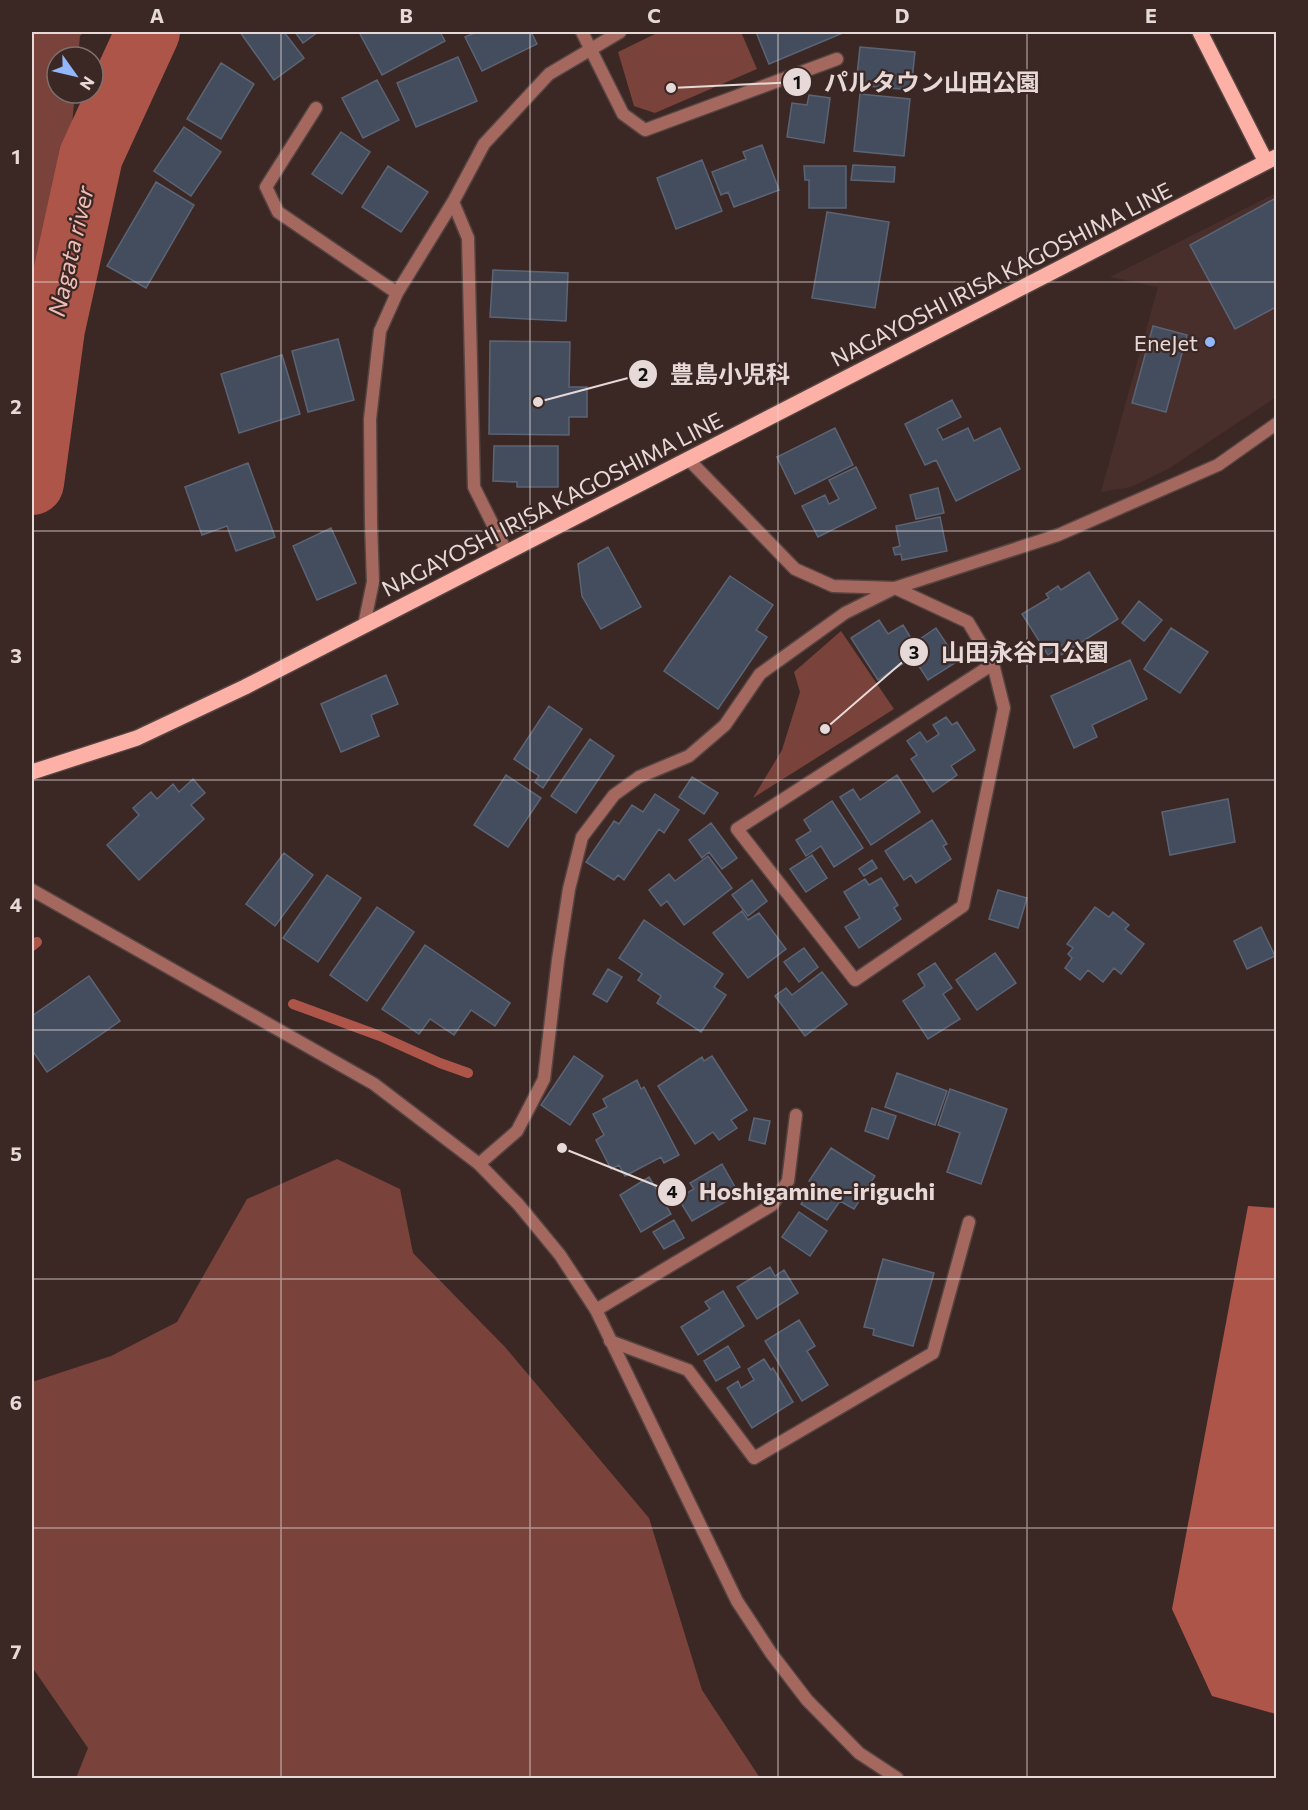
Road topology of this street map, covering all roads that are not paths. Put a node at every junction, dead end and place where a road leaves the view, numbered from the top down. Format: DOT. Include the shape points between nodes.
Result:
graph roads {
  1 [pos="582,32"];
  2 [pos="620,32"];
  3 [pos="1200,32"];
  4 [pos="591,49"];
  5 [pos="837,59"];
  6 [pos="316,108"];
  7 [pos="1271,160"];
  8 [pos="453,202"];
  9 [pos="397,293"];
  10 [pos="1276,424"];
  11 [pos="688,459"];
  12 [pos="507,553"];
  13 [pos="895,588"];
  14 [pos="364,625"];
  15 [pos="993,664"];
  16 [pos="32,772"];
  17 [pos="32,890"];
  18 [pos="796,1115"];
  19 [pos="479,1164"];
  20 [pos="969,1222"];
  21 [pos="596,1310"];
  22 [pos="610,1341"];
  23 [pos="897,1779"];
  1 -- 4 [label="street"];
  2 -- 4 [label="street"];
  3 -- 7 [label="main road"];
  4 -- 5 [label="street" via="623,114 645,130"];
  4 -- 8 [label="street" via="549,74 484,144"];
  6 -- 9 [label="street" via="266,187 278,212"];
  7 -- 11 [label="main road, NAGAYOSHI IRISA KAGOSHIMA LINE"];
  8 -- 9 [label="street"];
  8 -- 12 [label="street" via="468,238 474,487"];
  9 -- 14 [label="street" via="380,332 370,419 373,582"];
  10 -- 13 [label="street" via="1218,465 1058,535"];
  11 -- 12 [label="main road, NAGAYOSHI IRISA KAGOSHIMA LINE"];
  11 -- 13 [label="street" via="795,569 832,586"];
  12 -- 14 [label="main road, NAGAYOSHI IRISA KAGOSHIMA LINE"];
  13 -- 15 [label="street" via="968,622"];
  13 -- 19 [label="street" via="845,613 760,674 725,725 689,756 639,777 614,795 582,837 569,889 544,1079 517,1131"];
  14 -- 16 [label="main road, NAGAYOSHI IRISA KAGOSHIMA LINE" via="137,738"];
  15 -- 15 [label="street" via="1004,708 963,906 855,980 737,829"];
  17 -- 19 [label="street" via="374,1084"];
  18 -- 21 [label="street" via="788,1182 772,1204"];
  19 -- 21 [label="street" via="560,1255"];
  20 -- 22 [label="street" via="933,1353 754,1458 688,1370"];
  21 -- 22 [label="street"];
  22 -- 23 [label="street" via="737,1601 771,1653 807,1700 859,1753"];
}
